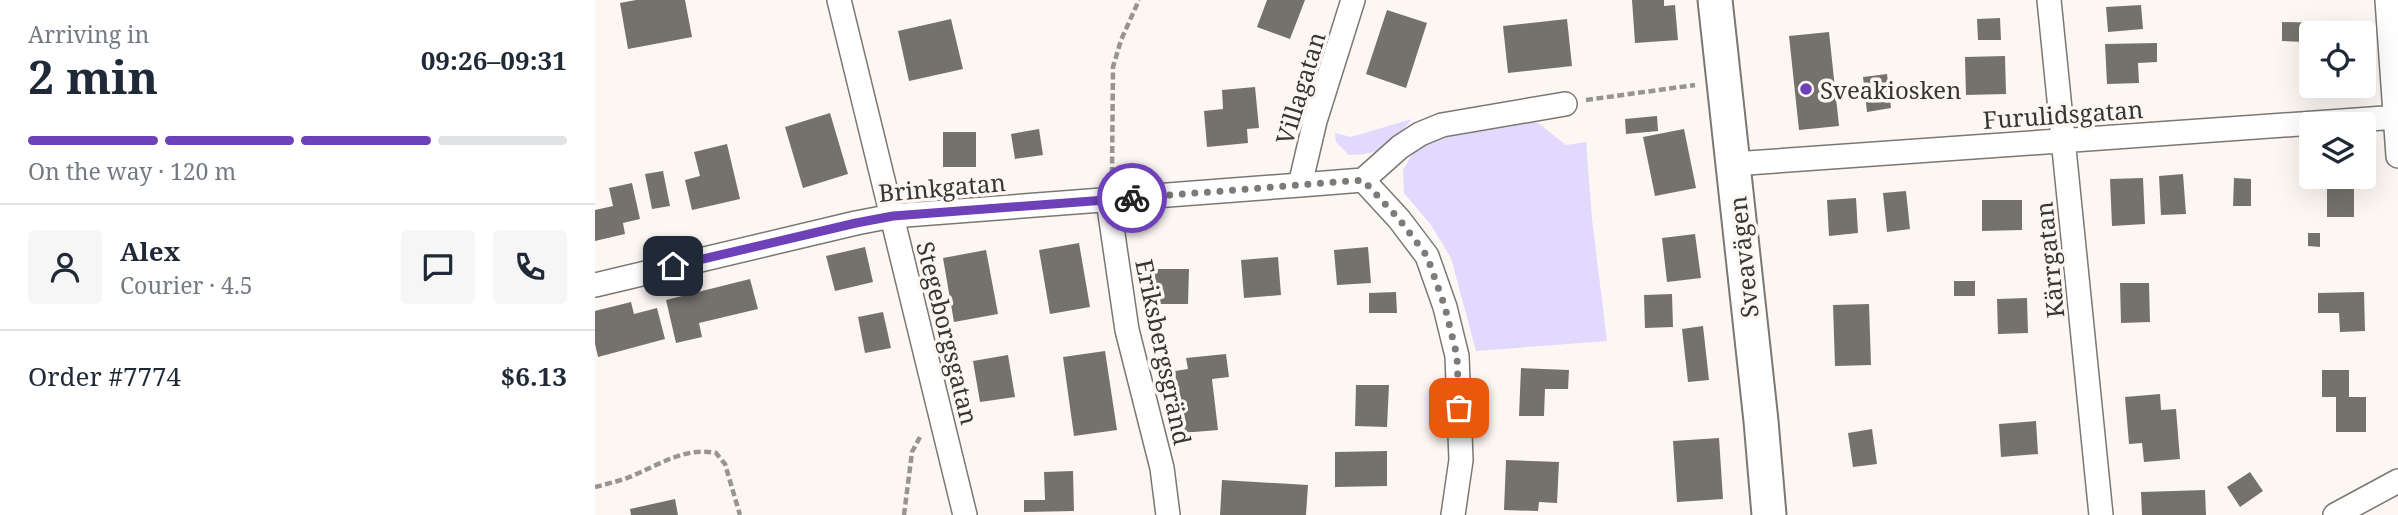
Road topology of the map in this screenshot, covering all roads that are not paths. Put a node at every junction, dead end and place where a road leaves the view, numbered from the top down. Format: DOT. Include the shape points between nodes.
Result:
graph roads {
  1 [pos="839,0"];
  2 [pos="1353,0"];
  3 [pos="1715,0"];
  4 [pos="2049,0"];
  5 [pos="2387,0"];
  6 [pos="1565,104"];
  7 [pos="2397,117"];
  8 [pos="2063,141"];
  9 [pos="2398,156"];
  10 [pos="1733,164"];
  11 [pos="1363,180"];
  12 [pos="1300,184"];
  13 [pos="1111,200"];
  14 [pos="893,216"];
  15 [pos="595,285"];
  16 [pos="2398,481"];
  17 [pos="965,515"];
  18 [pos="1168,515"];
  19 [pos="1453,515"];
  20 [pos="1769,515"];
  21 [pos="2101,515"];
  22 [pos="2335,515"];
  1 -- 14 [label="street, Stegeborgsgatan"];
  2 -- 12 [label="street, Villagatan"];
  3 -- 10 [label="main road, Sveavägen"];
  4 -- 8 [label="street, Kärrgatan"];
  5 -- 7 [label="street"];
  6 -- 11 [label="street" via="1442,125 1400,147"];
  7 -- 8 [label="street, Furulidsgatan"];
  7 -- 9 [label="street"];
  8 -- 10 [label="street, Furulidsgatan"];
  8 -- 21 [label="street, Kärrgatan"];
  10 -- 20 [label="main road, Sveavägen"];
  11 -- 12 [label="street"];
  11 -- 19 [label="street" via="1427,256 1445,307 1457,356 1461,460"];
  12 -- 13 [label="street, Brinkgatan"];
  13 -- 14 [label="street, Brinkgatan"];
  13 -- 18 [label="street, Eriksbergsgränd" via="1127,330 1162,468"];
  14 -- 15 [label="street, Brinkgatan"];
  14 -- 17 [label="street, Stegeborgsgatan"];
  16 -- 22 [label="street"];
}
